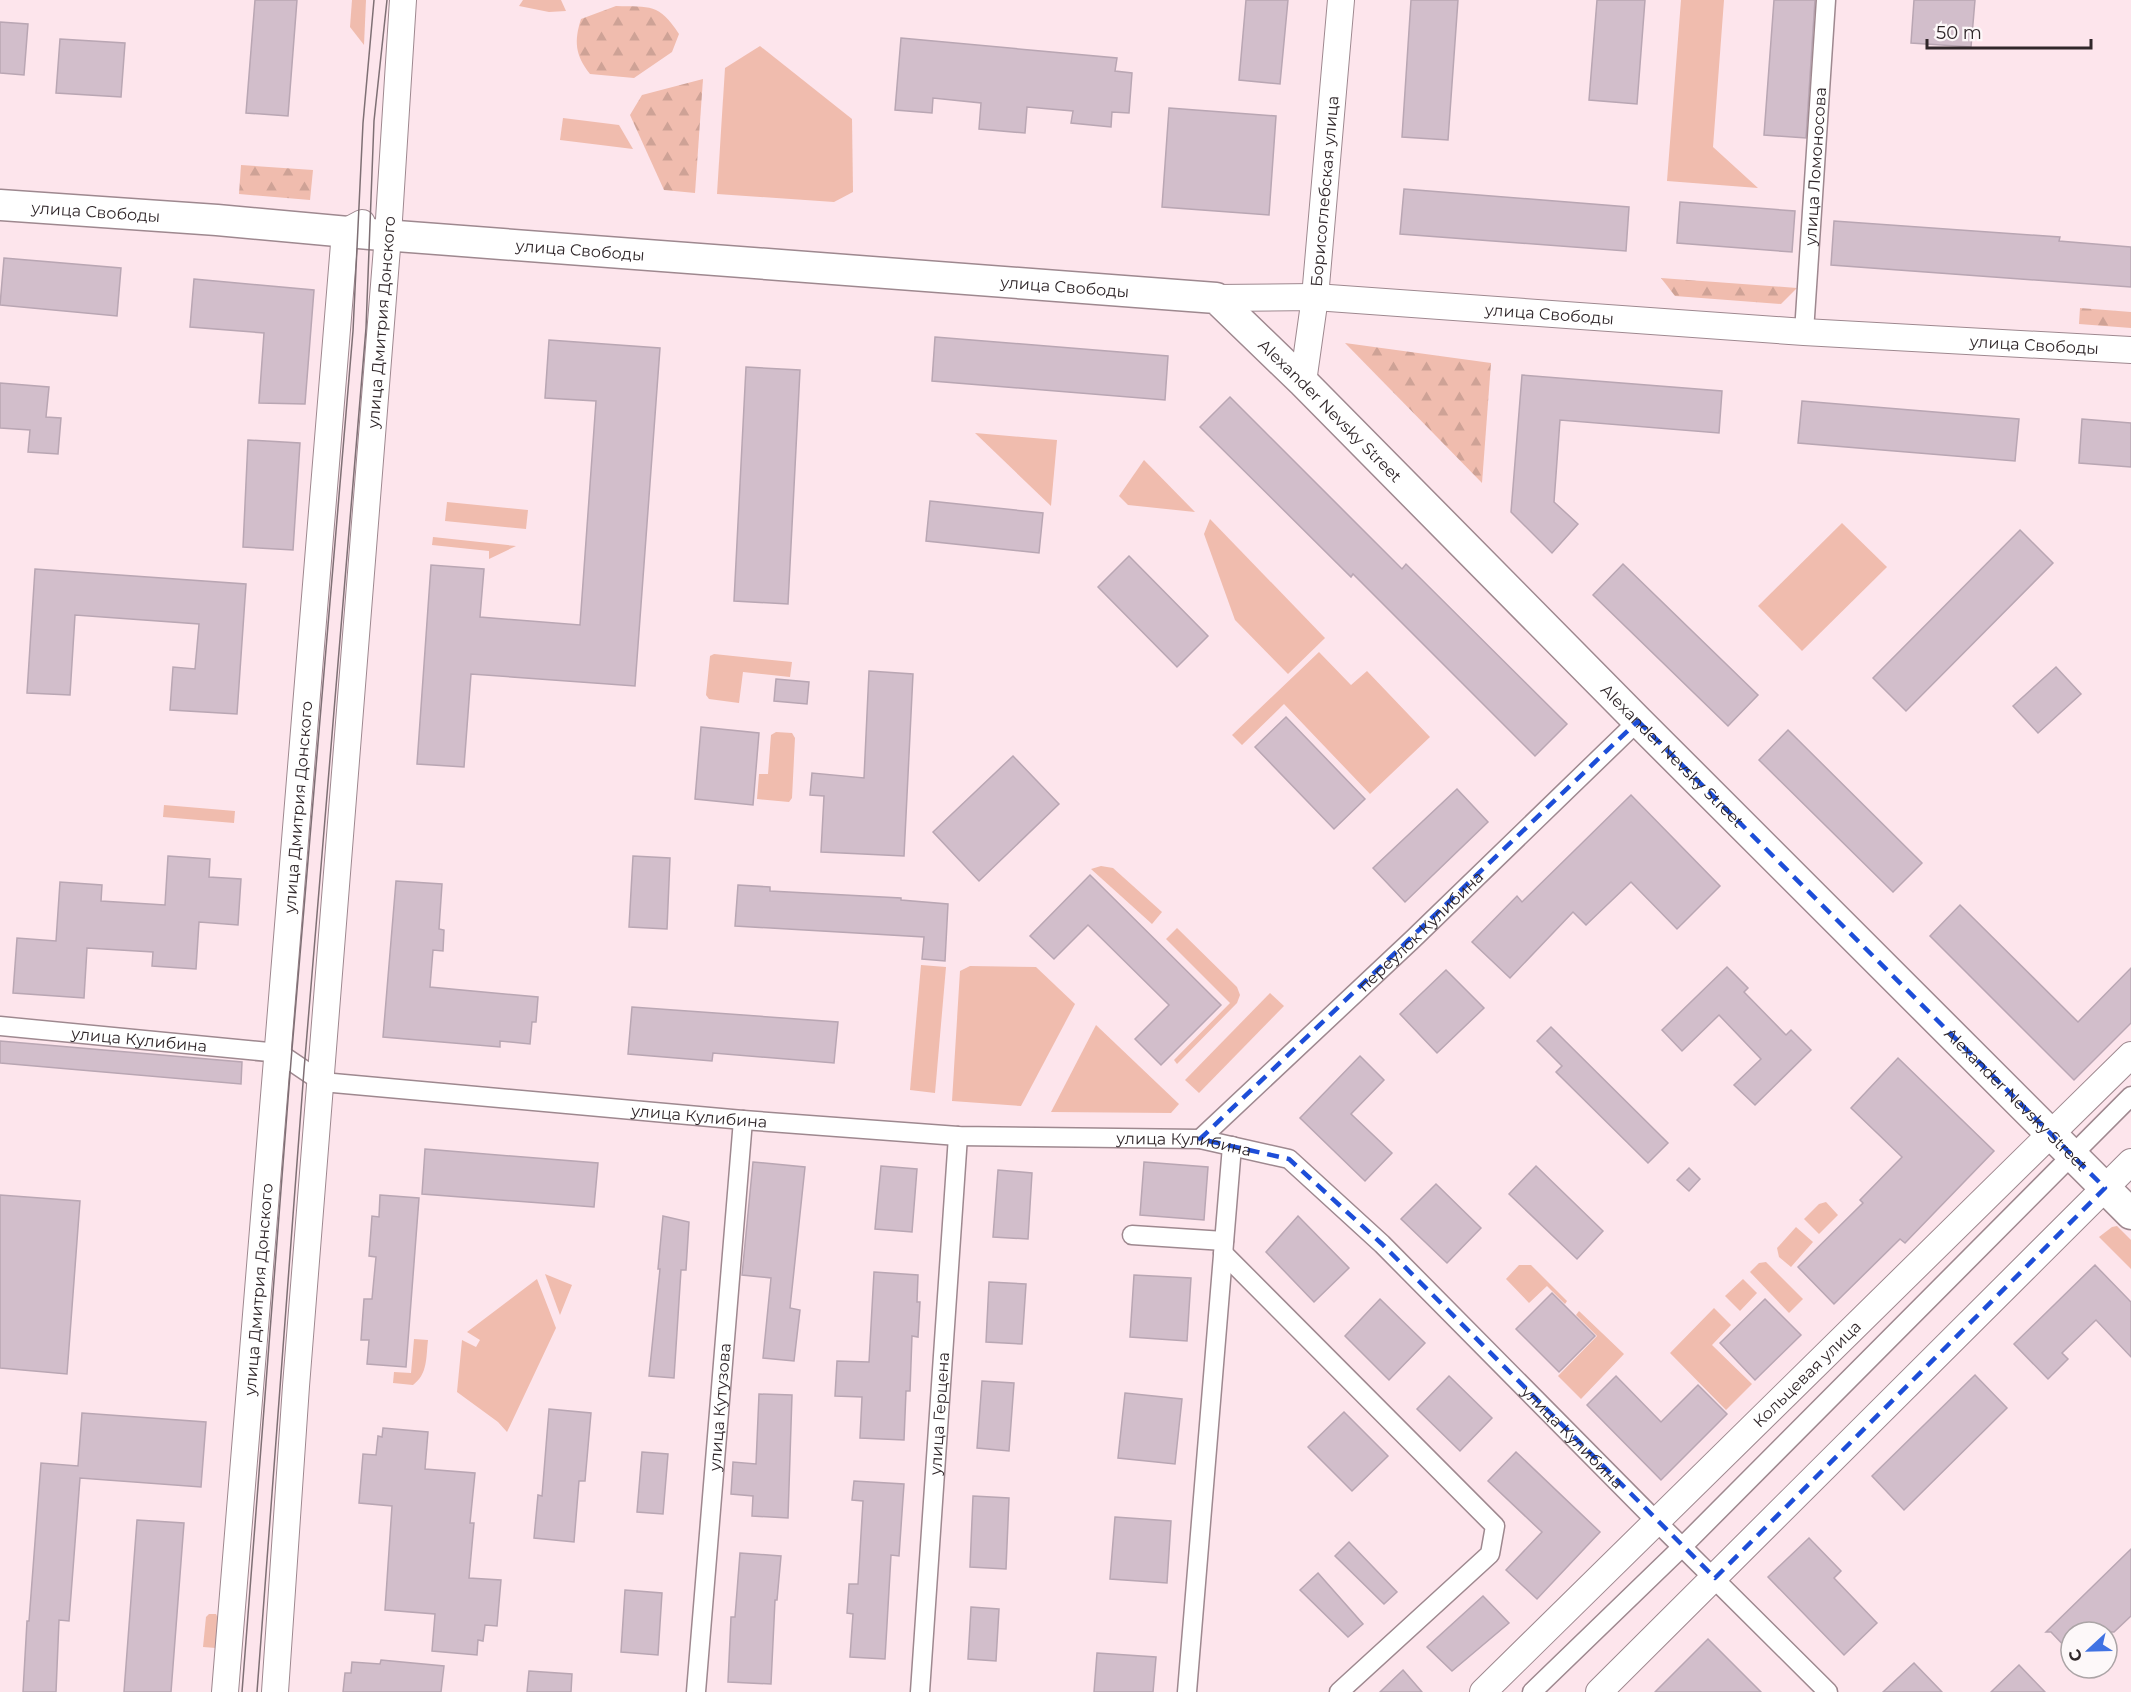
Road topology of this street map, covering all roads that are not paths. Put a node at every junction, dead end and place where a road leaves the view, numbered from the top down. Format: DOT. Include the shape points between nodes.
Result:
graph roads {
  1 [pos="403,0"];
  2 [pos="1341,0"];
  3 [pos="1826,0"];
  4 [pos="0,205"];
  5 [pos="389,223"];
  6 [pos="345,232"];
  7 [pos="1315,297"];
  8 [pos="1216,298"];
  9 [pos="1804,332"];
  10 [pos="2131,350"];
  11 [pos="1303,381"];
  12 [pos="1638,721"];
  13 [pos="0,1026"];
  14 [pos="279,1053"];
  15 [pos="2131,1055"];
  16 [pos="322,1082"];
  17 [pos="2131,1096"];
  18 [pos="743,1120"];
  19 [pos="958,1136"];
  20 [pos="1200,1139"];
  21 [pos="2061,1144"];
  22 [pos="1232,1146"];
  23 [pos="2131,1162"];
  24 [pos="2105,1188"];
  25 [pos="2131,1214"];
  26 [pos="1132,1235"];
  27 [pos="1223,1247"];
  28 [pos="1657,1522"];
  29 [pos="1682,1547"];
  30 [pos="1714,1578"];
  31 [pos="225,1692"];
  32 [pos="274,1692"];
  33 [pos="696,1692"];
  34 [pos="920,1692"];
  35 [pos="1187,1692"];
  36 [pos="1339,1692"];
  37 [pos="1483,1692"];
  38 [pos="1532,1692"];
  39 [pos="1599,1692"];
  40 [pos="1828,1692"];
  1 -- 5 [label="street, улица Дмитрия Донского"];
  2 -- 7 [label="street, Борисоглебская улица"];
  3 -- 9 [label="street, улица Ломоносова"];
  4 -- 6 [label="main road, улица Свободы"];
  5 -- 6 [label="main road, улица Свободы"];
  5 -- 8 [label="main road, улица Свободы"];
  5 -- 16 [label="street, улица Дмитрия Донского"];
  6 -- 14 [label="street, улица Дмитрия Донского"];
  7 -- 8 [label="street, улица Свободы"];
  7 -- 9 [label="street, улица Свободы"];
  7 -- 11 [label="street, Борисоглебская улица"];
  8 -- 11 [label="main road, Alexander Nevsky Street"];
  9 -- 10 [label="street, улица Свободы"];
  11 -- 12 [label="main road, Alexander Nevsky Street"];
  12 -- 20 [label="street, переулок Кулибина"];
  12 -- 21 [label="main road, Alexander Nevsky Street"];
  13 -- 14 [label="street, улица Кулибина"];
  14 -- 16 [label="street"];
  14 -- 31 [label="street, улица Дмитрия Донского"];
  15 -- 21 [label="street, Кольцевая улица"];
  16 -- 18 [label="street, улица Кулибина"];
  16 -- 32 [label="street, улица Дмитрия Донского"];
  17 -- 21 [label="street"];
  18 -- 19 [label="street, улица Кулибина"];
  18 -- 33 [label="street, улица Кутузова"];
  19 -- 20 [label="street, улица Кулибина"];
  19 -- 34 [label="street, улица Герцена"];
  20 -- 22 [label="street, улица Кулибина"];
  21 -- 24 [label="main road, Alexander Nevsky Street"];
  21 -- 28 [label="street, Кольцевая улица"];
  21 -- 29 [label="street"];
  22 -- 27 [label="street"];
  22 -- 28 [label="street, улица Кулибина" via="1289,1159 1382,1244"];
  23 -- 24 [label="street"];
  24 -- 25 [label="main road, Alexander Nevsky Street"];
  24 -- 30 [label="street"];
  26 -- 27 [label="street"];
  27 -- 35 [label="street"];
  27 -- 36 [label="street" via="1495,1526 1490,1554"];
  28 -- 29 [label="street, улица Кулибина"];
  28 -- 37 [label="street, Кольцевая улица"];
  29 -- 30 [label="street, улица Кулибина"];
  29 -- 38 [label="street"];
  30 -- 39 [label="street"];
  30 -- 40 [label="street, улица Кулибина"];
}
